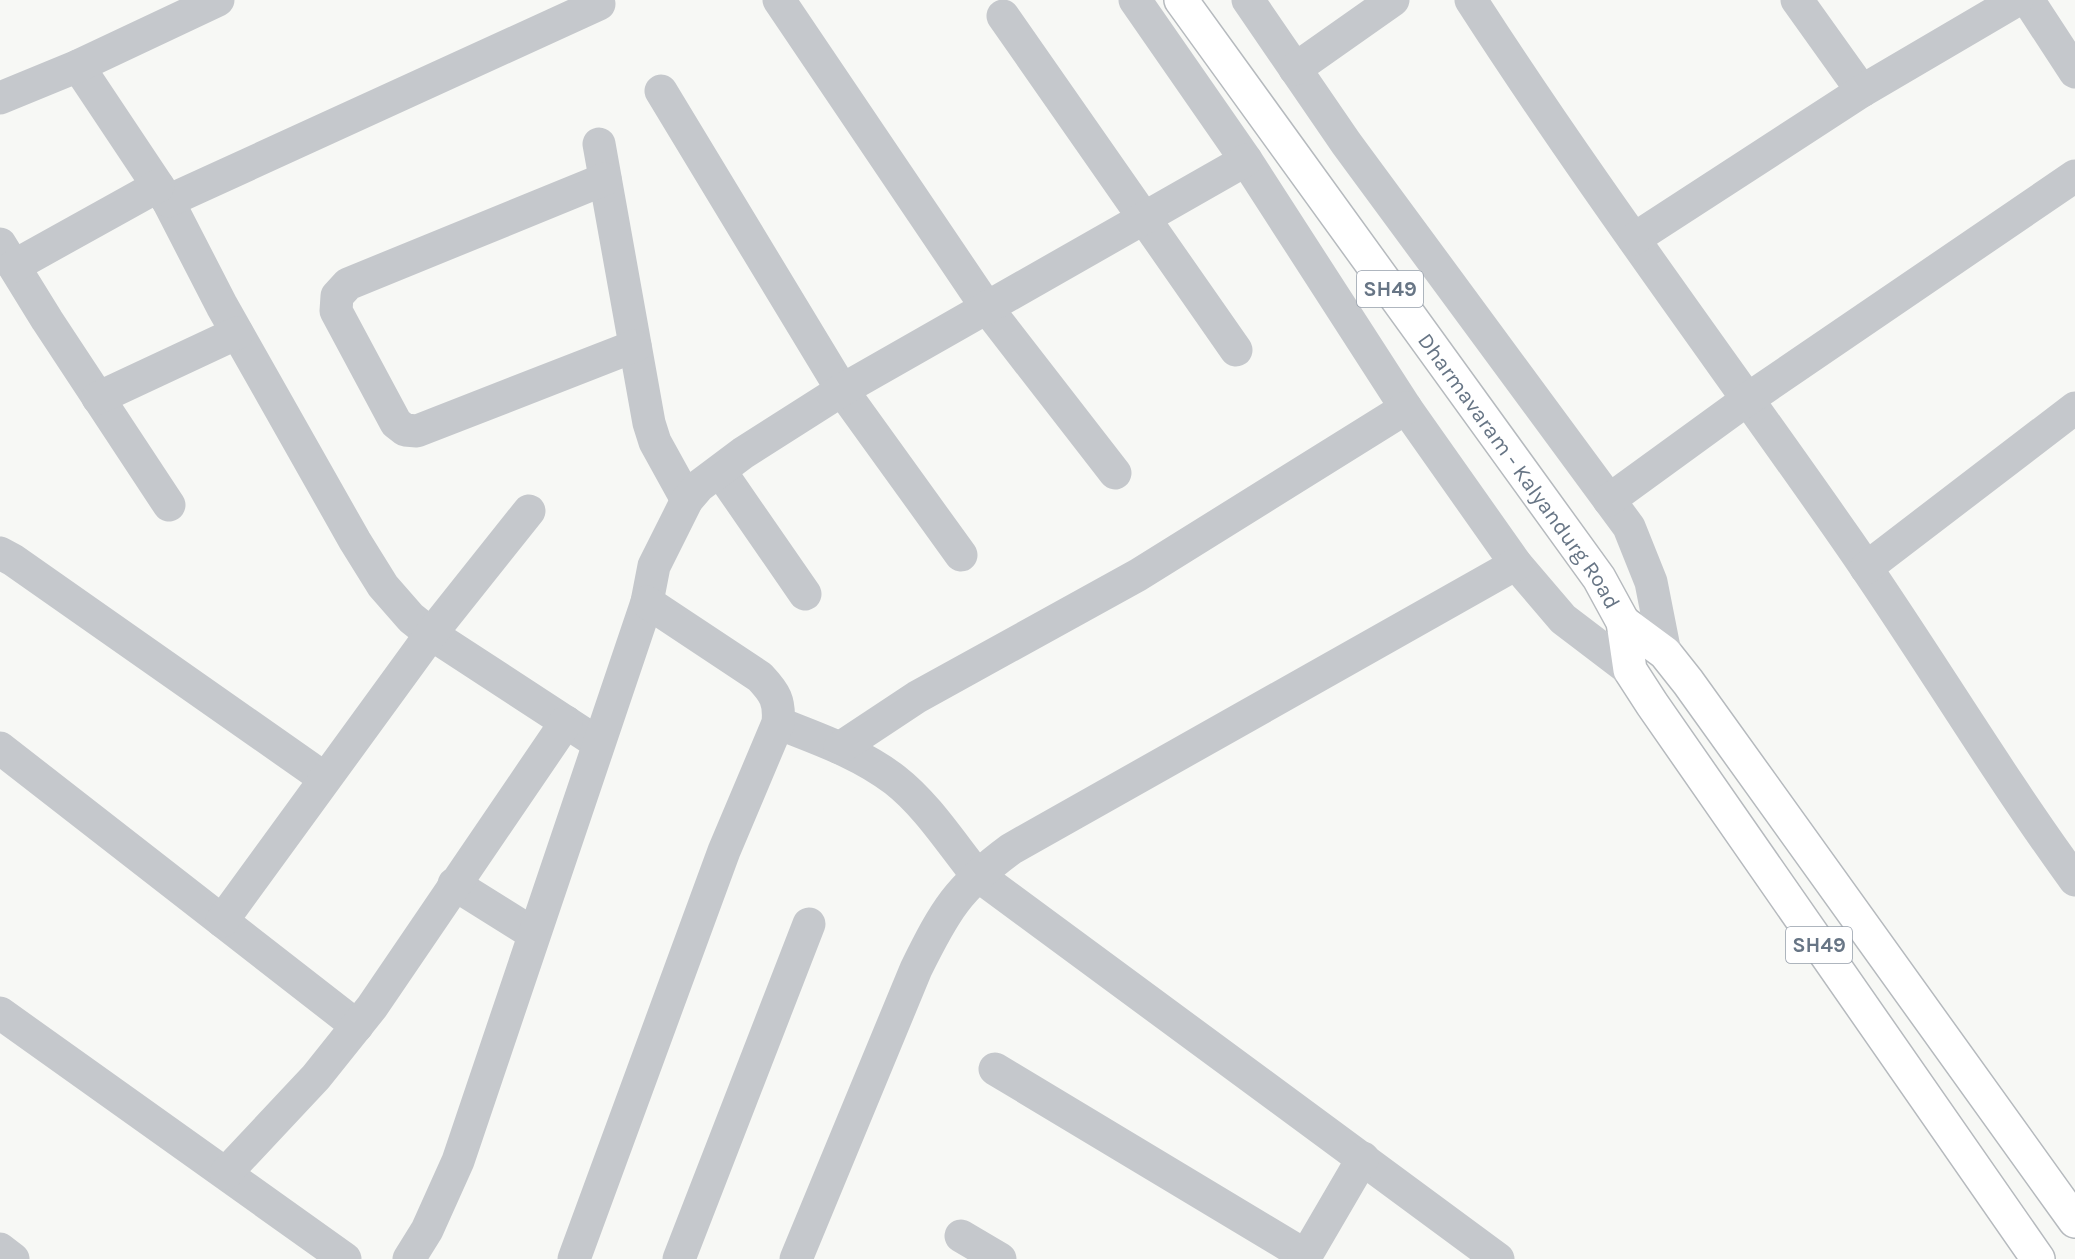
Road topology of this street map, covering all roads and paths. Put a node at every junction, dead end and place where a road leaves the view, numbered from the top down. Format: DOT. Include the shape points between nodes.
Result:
graph roads {
  1 [pos="219,0"];
  2 [pos="779,0"];
  3 [pos="1135,0"];
  4 [pos="1181,0"];
  5 [pos="1248,0"];
  6 [pos="1393,0"];
  7 [pos="1471,0"];
  8 [pos="1797,0"];
  9 [pos="2017,0"];
  10 [pos="2028,0"];
  11 [pos="599,4"];
  12 [pos="1003,16"];
  13 [pos="78,66"];
  14 [pos="1295,69"];
  15 [pos="2075,72"];
  16 [pos="662,91"];
  17 [pos="1862,91"];
  18 [pos="0,98"];
  19 [pos="599,144"];
  20 [pos="1246,160"];
  21 [pos="2075,176"];
  22 [pos="605,179"];
  23 [pos="163,193"];
  24 [pos="1145,218"];
  25 [pos="1634,239"];
  26 [pos="7,255"];
  27 [pos="987,308"];
  28 [pos="237,333"];
  29 [pos="635,346"];
  30 [pos="1236,350"];
  31 [pos="842,390"];
  32 [pos="98,398"];
  33 [pos="1748,399"];
  34 [pos="1406,408"];
  35 [pos="2075,408"];
  36 [pos="720,471"];
  37 [pos="1115,472"];
  38 [pos="687,500"];
  39 [pos="1609,500"];
  40 [pos="169,505"];
  41 [pos="529,512"];
  42 [pos="0,553"];
  43 [pos="961,555"];
  44 [pos="1516,564"];
  45 [pos="1866,568"];
  46 [pos="805,594"];
  47 [pos="647,602"];
  48 [pos="1623,622"];
  49 [pos="431,634"];
  50 [pos="1665,653"];
  51 [pos="1630,670"];
  52 [pos="566,722"];
  53 [pos="778,723"];
  54 [pos="598,743"];
  55 [pos="0,748"];
  56 [pos="840,748"];
  57 [pos="324,778"];
  58 [pos="976,874"];
  59 [pos="2075,880"];
  60 [pos="454,884"];
  61 [pos="222,921"];
  62 [pos="809,924"];
  63 [pos="534,934"];
  64 [pos="0,1012"];
  65 [pos="357,1026"];
  66 [pos="996,1069"];
  67 [pos="1363,1158"];
  68 [pos="226,1173"];
  69 [pos="2075,1221"];
  70 [pos="961,1236"];
  71 [pos="0,1249"];
  72 [pos="1305,1257"];
  73 [pos="1493,1257"];
  74 [pos="2033,1258"];
  75 [pos="13,1259"];
  76 [pos="345,1259"];
  77 [pos="409,1259"];
  78 [pos="574,1259"];
  79 [pos="679,1259"];
  80 [pos="796,1259"];
  81 [pos="1000,1259"];
  1 -- 13 [label="street"];
  2 -- 27 [label="street"];
  3 -- 20 [label="street"];
  4 -- 48 [label="main road, Dharmavaram - Kalyandurg Road / SH49" via="1599,579"];
  5 -- 14 [label="street"];
  6 -- 14 [label="street"];
  7 -- 25 [label="street"];
  8 -- 17 [label="street"];
  9 -- 17 [label="street"];
  10 -- 15 [label="street"];
  11 -- 23 [label="street"];
  12 -- 24 [label="street"];
  13 -- 18 [label="street"];
  13 -- 23 [label="street"];
  14 -- 39 [label="street"];
  16 -- 31 [label="street"];
  17 -- 25 [label="street"];
  19 -- 22 [label="street"];
  20 -- 24 [label="street"];
  20 -- 34 [label="street"];
  21 -- 33 [label="street"];
  22 -- 29 [label="street"];
  22 -- 29 [label="street" via="348,284 338,296 336,311 396,423 405,430 417,431"];
  23 -- 26 [label="street"];
  23 -- 28 [label="street"];
  24 -- 27 [label="street"];
  24 -- 30 [label="street"];
  25 -- 33 [label="street"];
  26 -- 32 [label="street"];
  27 -- 31 [label="street"];
  27 -- 37 [label="street"];
  28 -- 32 [label="street"];
  28 -- 49 [label="street" via="377,577 411,618"];
  29 -- 38 [label="street" via="655,442"];
  31 -- 36 [label="street"];
  31 -- 43 [label="street"];
  32 -- 40 [label="street"];
  33 -- 39 [label="street"];
  33 -- 45 [label="street"];
  34 -- 44 [label="street"];
  34 -- 56 [label="street" via="1138,574 917,697"];
  35 -- 45 [label="street"];
  36 -- 38 [label="street"];
  36 -- 46 [label="street"];
  38 -- 47 [label="street" via="654,566"];
  39 -- 50 [label="street" via="1629,527 1644,565 1658,608"];
  41 -- 49 [label="street"];
  42 -- 57 [label="street"];
  44 -- 51 [label="street" via="1563,619"];
  44 -- 58 [label="street" via="1011,849"];
  45 -- 59 [label="street" via="2017,801"];
  47 -- 53 [label="street" via="760,677 780,704"];
  47 -- 54 [label="street"];
  48 -- 50 [label="main road, Dharmavaram - Kalyandurg Road / SH49"];
  48 -- 51 [label="main road, Dharmavaram - Kalyandurg Road / SH49"];
  49 -- 52 [label="street"];
  49 -- 57 [label="street"];
  50 -- 69 [label="main road, Dharmavaram - Kalyandurg Road / SH49"];
  51 -- 74 [label="main road, Dharmavaram - Kalyandurg Road / SH49"];
  52 -- 54 [label="street"];
  52 -- 60 [label="street"];
  53 -- 56 [label="street"];
  53 -- 78 [label="street" via="724,851"];
  54 -- 63 [label="street"];
  55 -- 61 [label="street"];
  56 -- 58 [label="street" via="896,781"];
  57 -- 61 [label="street"];
  58 -- 67 [label="street"];
  58 -- 80 [label="street" via="938,924 916,969"];
  60 -- 63 [label="street"];
  60 -- 65 [label="street"];
  61 -- 65 [label="street"];
  62 -- 79 [label="street"];
  63 -- 77 [label="street" via="458,1161 427,1230"];
  64 -- 68 [label="street"];
  65 -- 68 [label="street" via="316,1077"];
  66 -- 72 [label="street"];
  67 -- 72 [label="street"];
  67 -- 73 [label="street"];
  68 -- 76 [label="street"];
  70 -- 81 [label="street"];
  71 -- 75 [label="street"];
}
